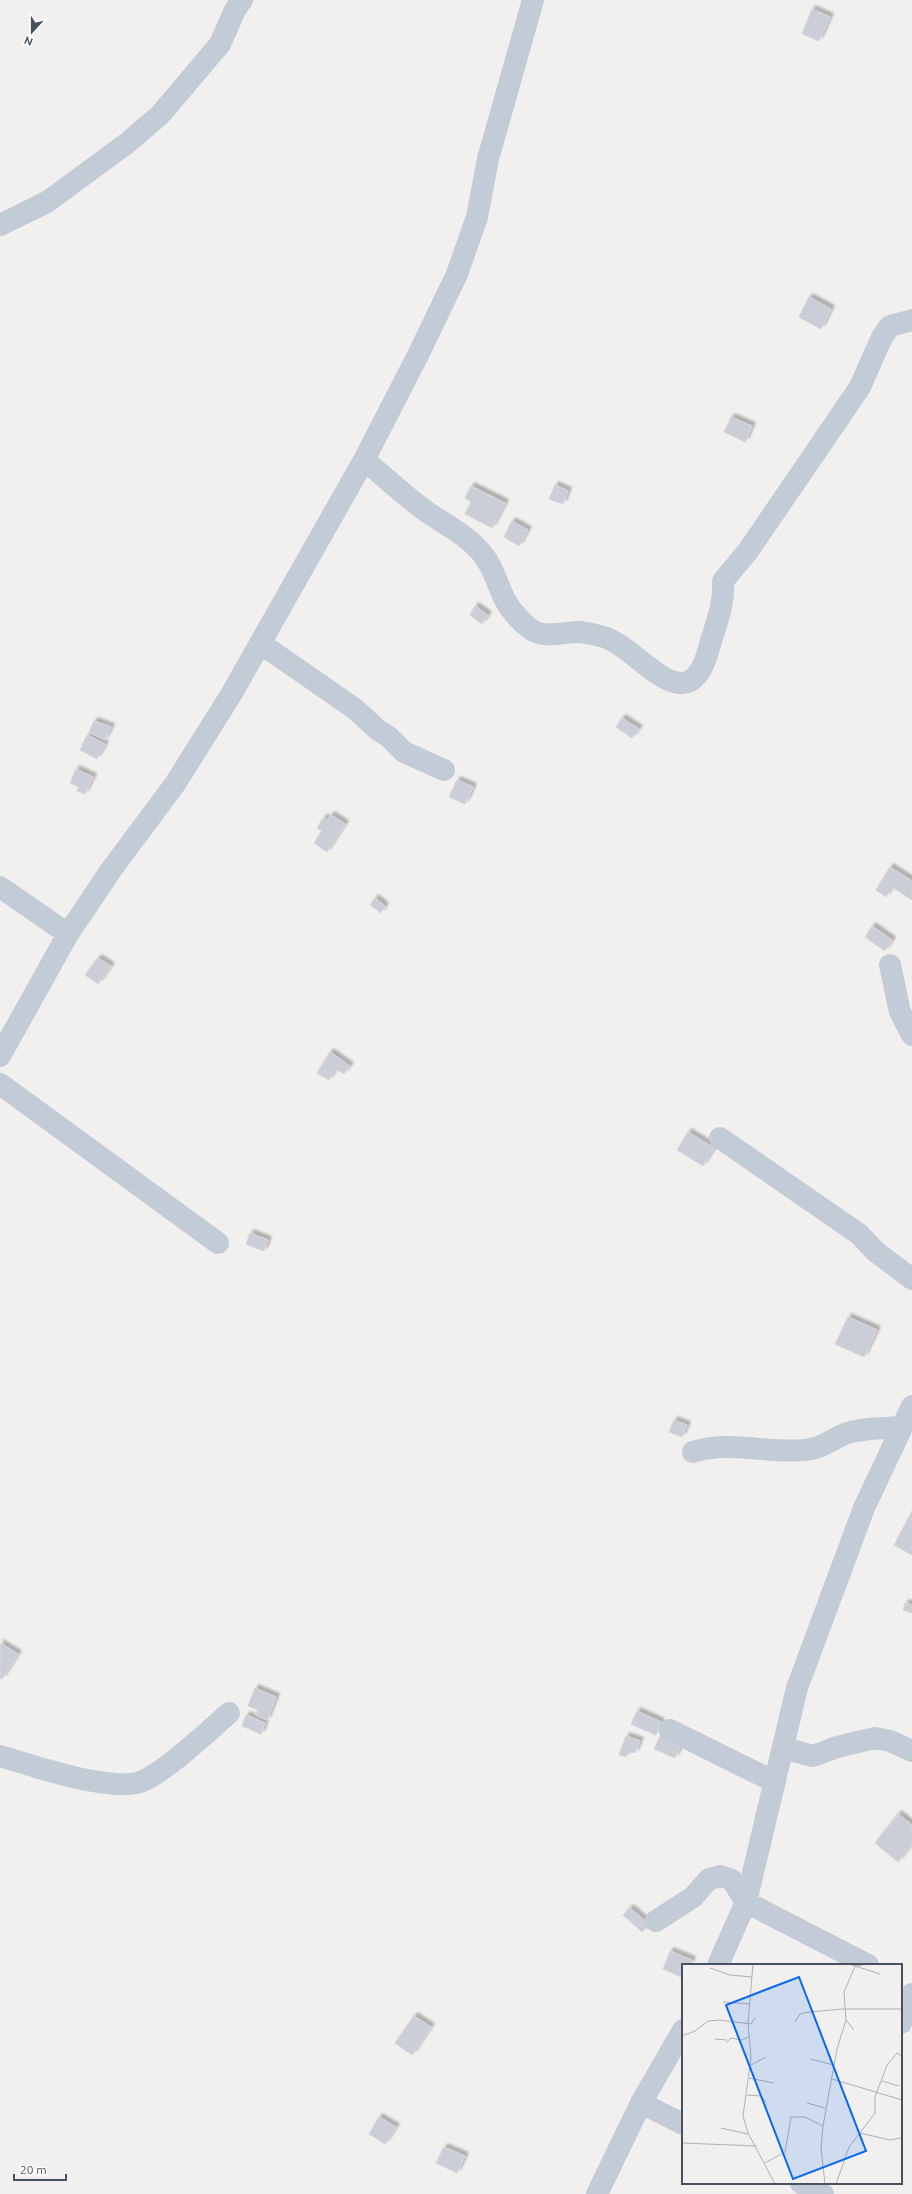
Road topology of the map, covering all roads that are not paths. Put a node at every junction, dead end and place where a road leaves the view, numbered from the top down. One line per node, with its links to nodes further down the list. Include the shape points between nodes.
1 (242, 0): 3 (street, via 220,44 160,116 47,202)
2 (533, 0): 5 (street, via 488,159 477,217 457,274)
3 (0, 224)
4 (912, 320): 5 (street, via 890,326 882,337 860,387 748,551 723,581 724,595 706,659 699,672 689,680 676,684 662,678 612,640 581,632 535,633 528,628 507,604 493,569 471,540 428,512)
5 (364, 460): 6 (street)
6 (260, 643): 7 (street, via 355,709 404,752); 9 (street, via 175,784 111,870)
7 (444, 770)
8 (0, 887): 9 (street)
9 (68, 934): 12 (street)
10 (890, 964): 11 (street, via 900,1012)
11 (912, 1035)
12 (0, 1056)
13 (0, 1084): 15 (street)
14 (720, 1138): 16 (street, via 858,1234 875,1251)
15 (218, 1243)
16 (912, 1279)
17 (912, 1406): 18 (street)
18 (902, 1427): 19 (street, via 845,1434 814,1449 786,1452 717,1447); 22 (street, via 864,1508 811,1650 797,1688)
19 (693, 1452)
20 (229, 1713): 24 (street, via 166,1766 138,1783 116,1785 41,1769)
21 (670, 1730): 25 (street)
22 (783, 1748): 23 (street, via 813,1756 875,1738 890,1741); 25 (street)
23 (912, 1751)
24 (0, 1756)
25 (775, 1782): 26 (street)
26 (746, 1902): 27 (street, via 732,1880 721,1876 709,1879 693,1897); 28 (street); 29 (street)
27 (656, 1921)
28 (718, 1964)
29 (866, 1964)
30 (902, 1983): 31 (street)
31 (912, 1988)
32 (912, 1994): 33 (street)
33 (902, 2020)
34 (682, 2032): 35 (street)
35 (641, 2103): 36 (street); 38 (street)
36 (682, 2124)
37 (803, 2184): 39 (street)
38 (597, 2194)
39 (824, 2194)

